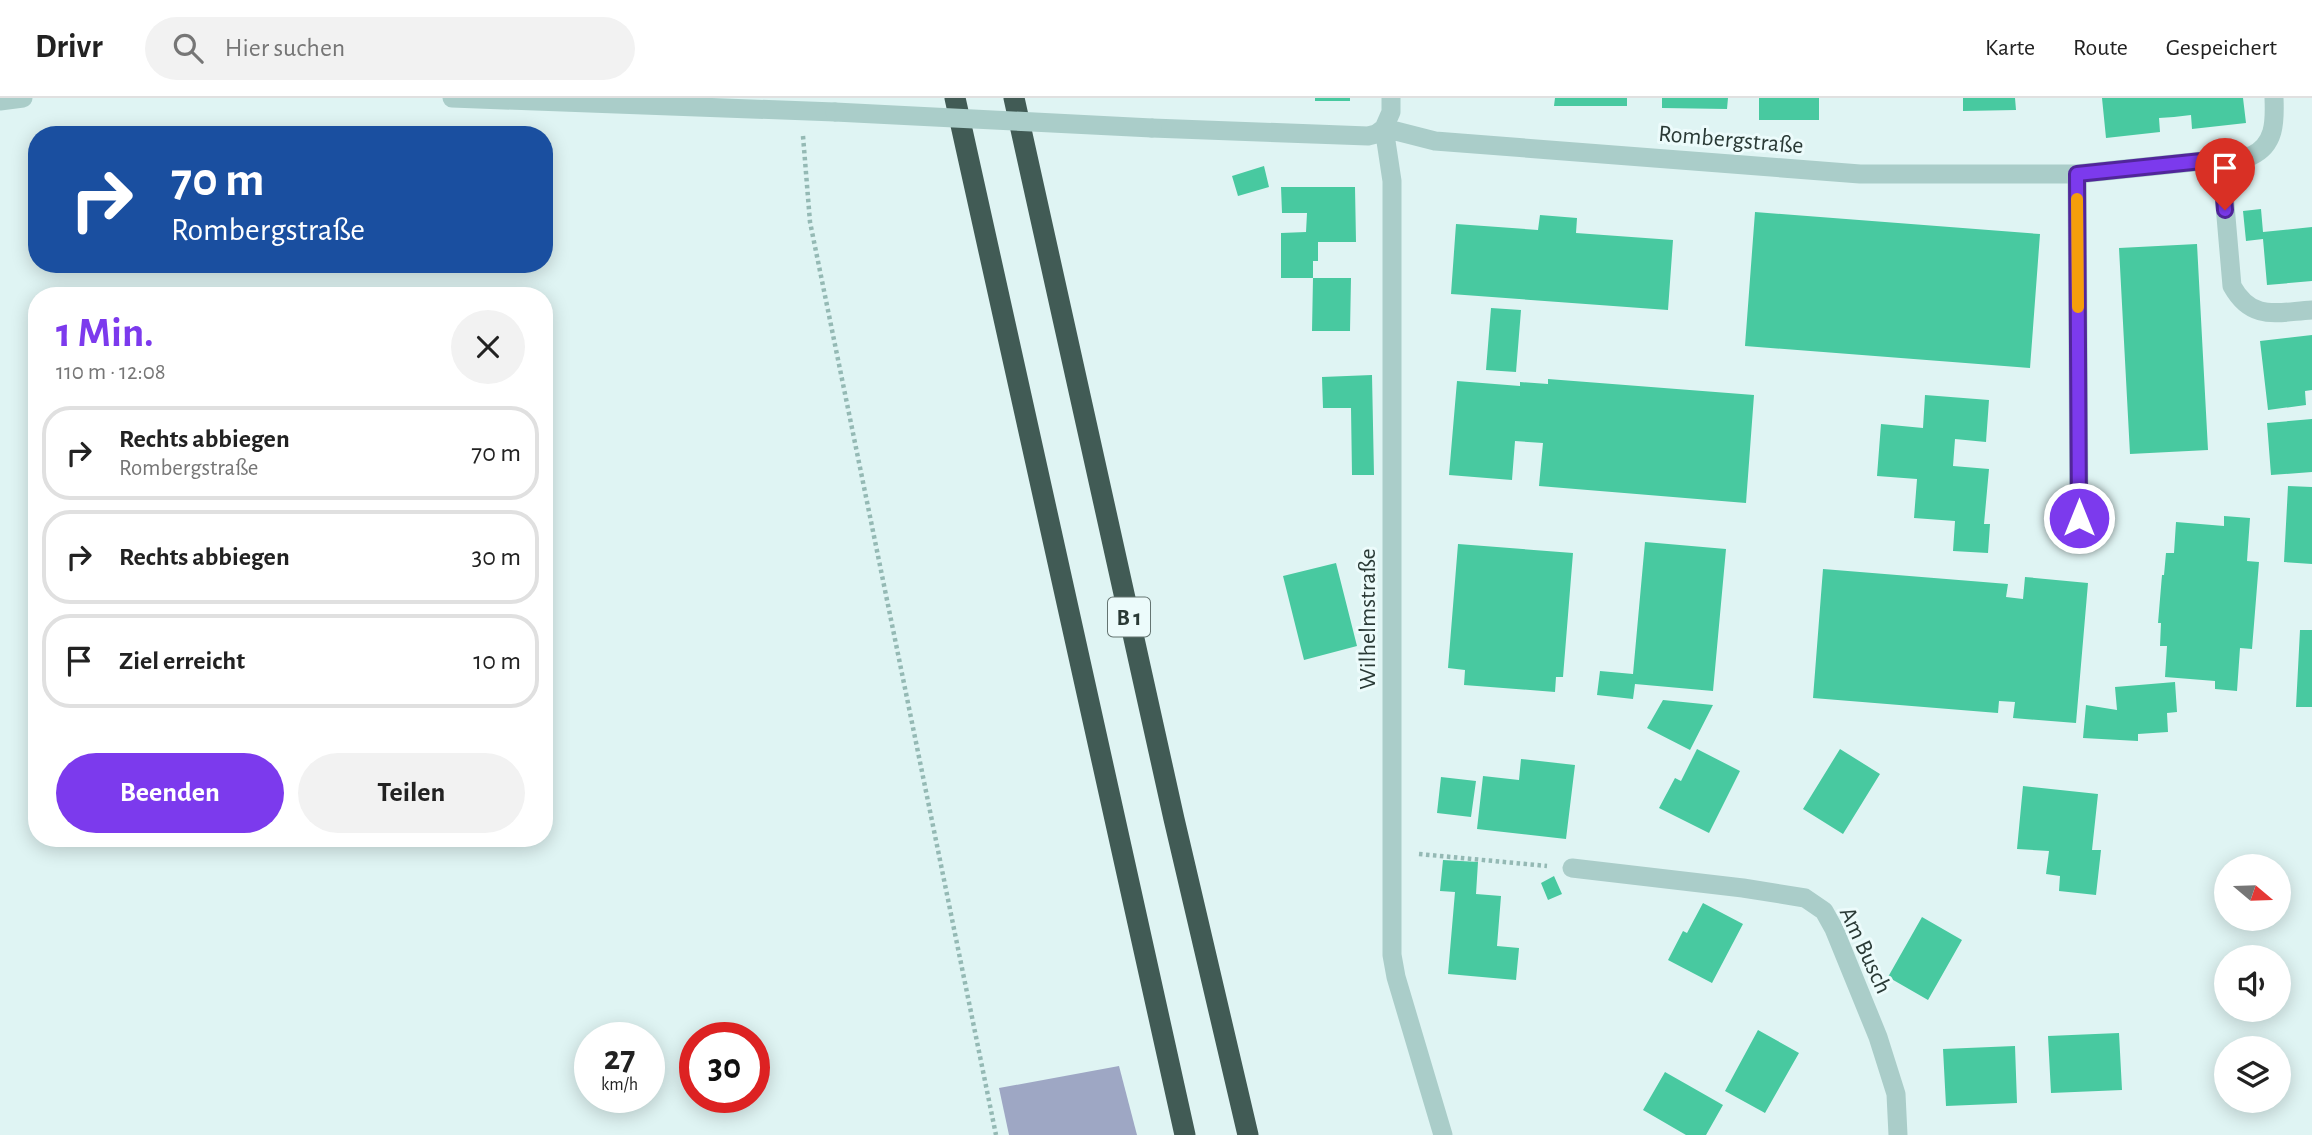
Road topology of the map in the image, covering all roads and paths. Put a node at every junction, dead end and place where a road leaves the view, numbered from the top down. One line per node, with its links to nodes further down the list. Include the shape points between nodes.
1 (23, 98): 7 (street)
2 (452, 98): 8 (street)
3 (955, 98): 17 (highway, B 1)
4 (1014, 98): 18 (highway, B 1)
5 (1391, 98): 9 (street, Wilhelmstraße)
6 (2274, 98): 10 (street, Rombergstraße, via 2267,146 2251,156)
7 (0, 101)
8 (801, 111): 9 (street, bridge, via 1368,136); 16 (path, via 810,222)
9 (1384, 128): 11 (street, Rombergstraße, via 1435,141 1860,174); 14 (street, Wilhelmstraße, via 1392,181)
10 (2221, 159): 11 (street, Rombergstraße); 12 (street, via 2232,286 2243,303 2262,312)
11 (2077, 174): 13 (street)
12 (2312, 310)
13 (2079, 518)
14 (1391, 851): 15 (path); 19 (street, Wilhelmstraße, via 1394,966)
15 (1572, 868): 20 (street, Am Busch, via 1793,895 1824,911 1878,1037 1896,1094)
16 (996, 1135)
17 (1185, 1135)
18 (1248, 1135)
19 (1443, 1135)
20 (1898, 1135)

